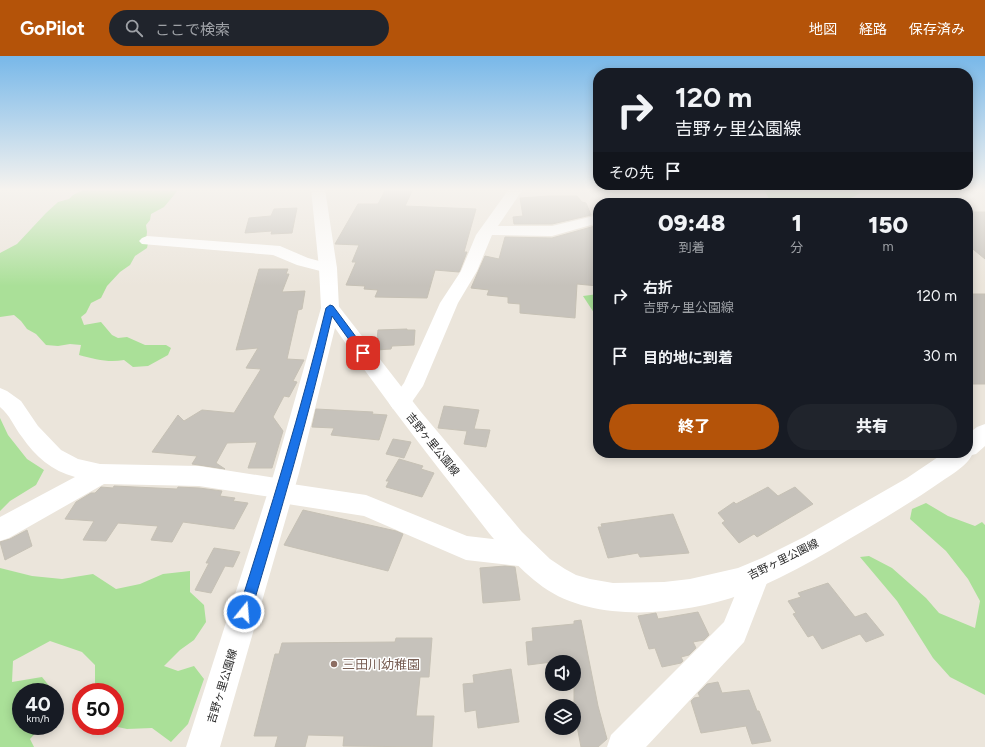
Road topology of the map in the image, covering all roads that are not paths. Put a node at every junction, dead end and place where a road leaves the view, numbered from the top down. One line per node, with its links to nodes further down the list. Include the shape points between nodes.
1 (322, 221): 6 (main road)
2 (494, 221): 4 (street)
3 (589, 221): 4 (street, via 552,231)
4 (488, 230): 9 (street, via 449,304 413,386)
5 (148, 241): 6 (street, via 273,250 303,262)
6 (328, 268): 7 (main road)
7 (330, 308): 9 (main road, 吉野ヶ里公園線); 14 (main road, 吉野ヶ里公園線)
8 (0, 396): 13 (street, via 14,407 30,432 53,457 73,467)
9 (400, 403): 16 (main road, 吉野ヶ里公園線, via 512,541)
10 (985, 433): 11 (main road)
11 (973, 443)
12 (954, 458): 17 (main road, 吉野ヶ里公園線, via 905,491)
13 (100, 474): 14 (street, via 200,476); 15 (street)
14 (282, 491): 16 (street, via 366,506 466,548); 18 (main road, 吉野ヶ里公園線)
15 (0, 530)
16 (528, 555): 17 (main road, 吉野ヶ里公園線, via 546,572 569,587 604,596 648,598 701,592)
17 (757, 575): 19 (street, via 734,632)
18 (203, 747)
19 (622, 747)

